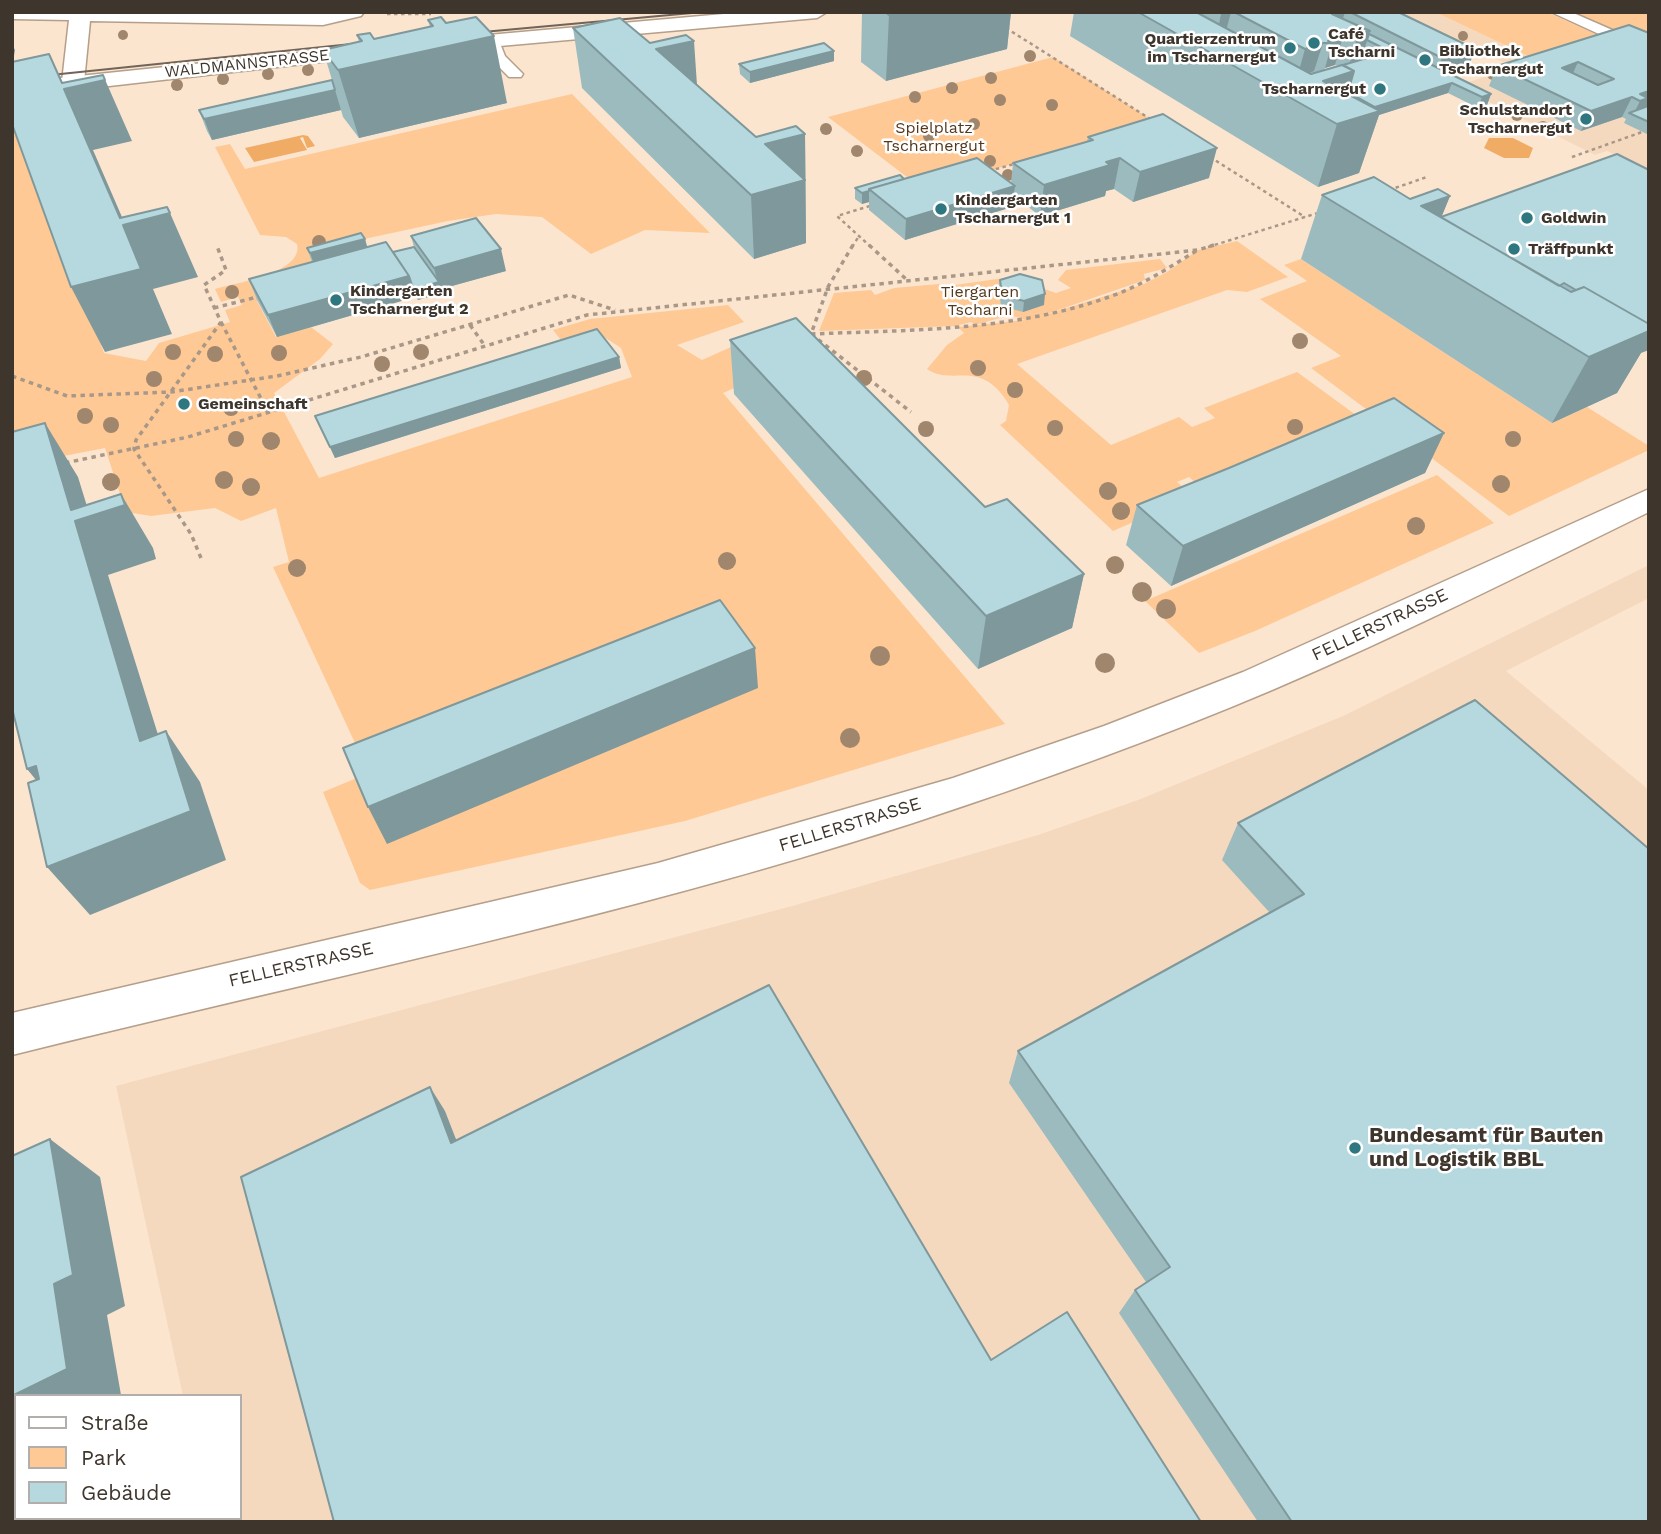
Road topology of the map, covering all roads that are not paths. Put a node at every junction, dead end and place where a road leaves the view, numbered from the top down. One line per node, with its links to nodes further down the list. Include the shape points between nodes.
1 (817, 12): 7 (street)
2 (1558, 12): 10 (lane)
3 (12, 13): 6 (street)
4 (352, 13): 5 (street, via 323,19)
5 (106, 14): 6 (street)
6 (80, 15): 12 (street)
7 (493, 41): 8 (street); 11 (lane, via 498,58)
8 (425, 47)
9 (398, 49): 12 (street, WALDMANNSTRASSE)
10 (1649, 52)
11 (515, 74)
12 (73, 82): 13 (street, WALDMANNSTRASSE)
13 (12, 90)
14 (1649, 499): 15 (street, FELLERSTRASSE, via 1392,621 1211,700 875,819 590,896)
15 (12, 1034)

